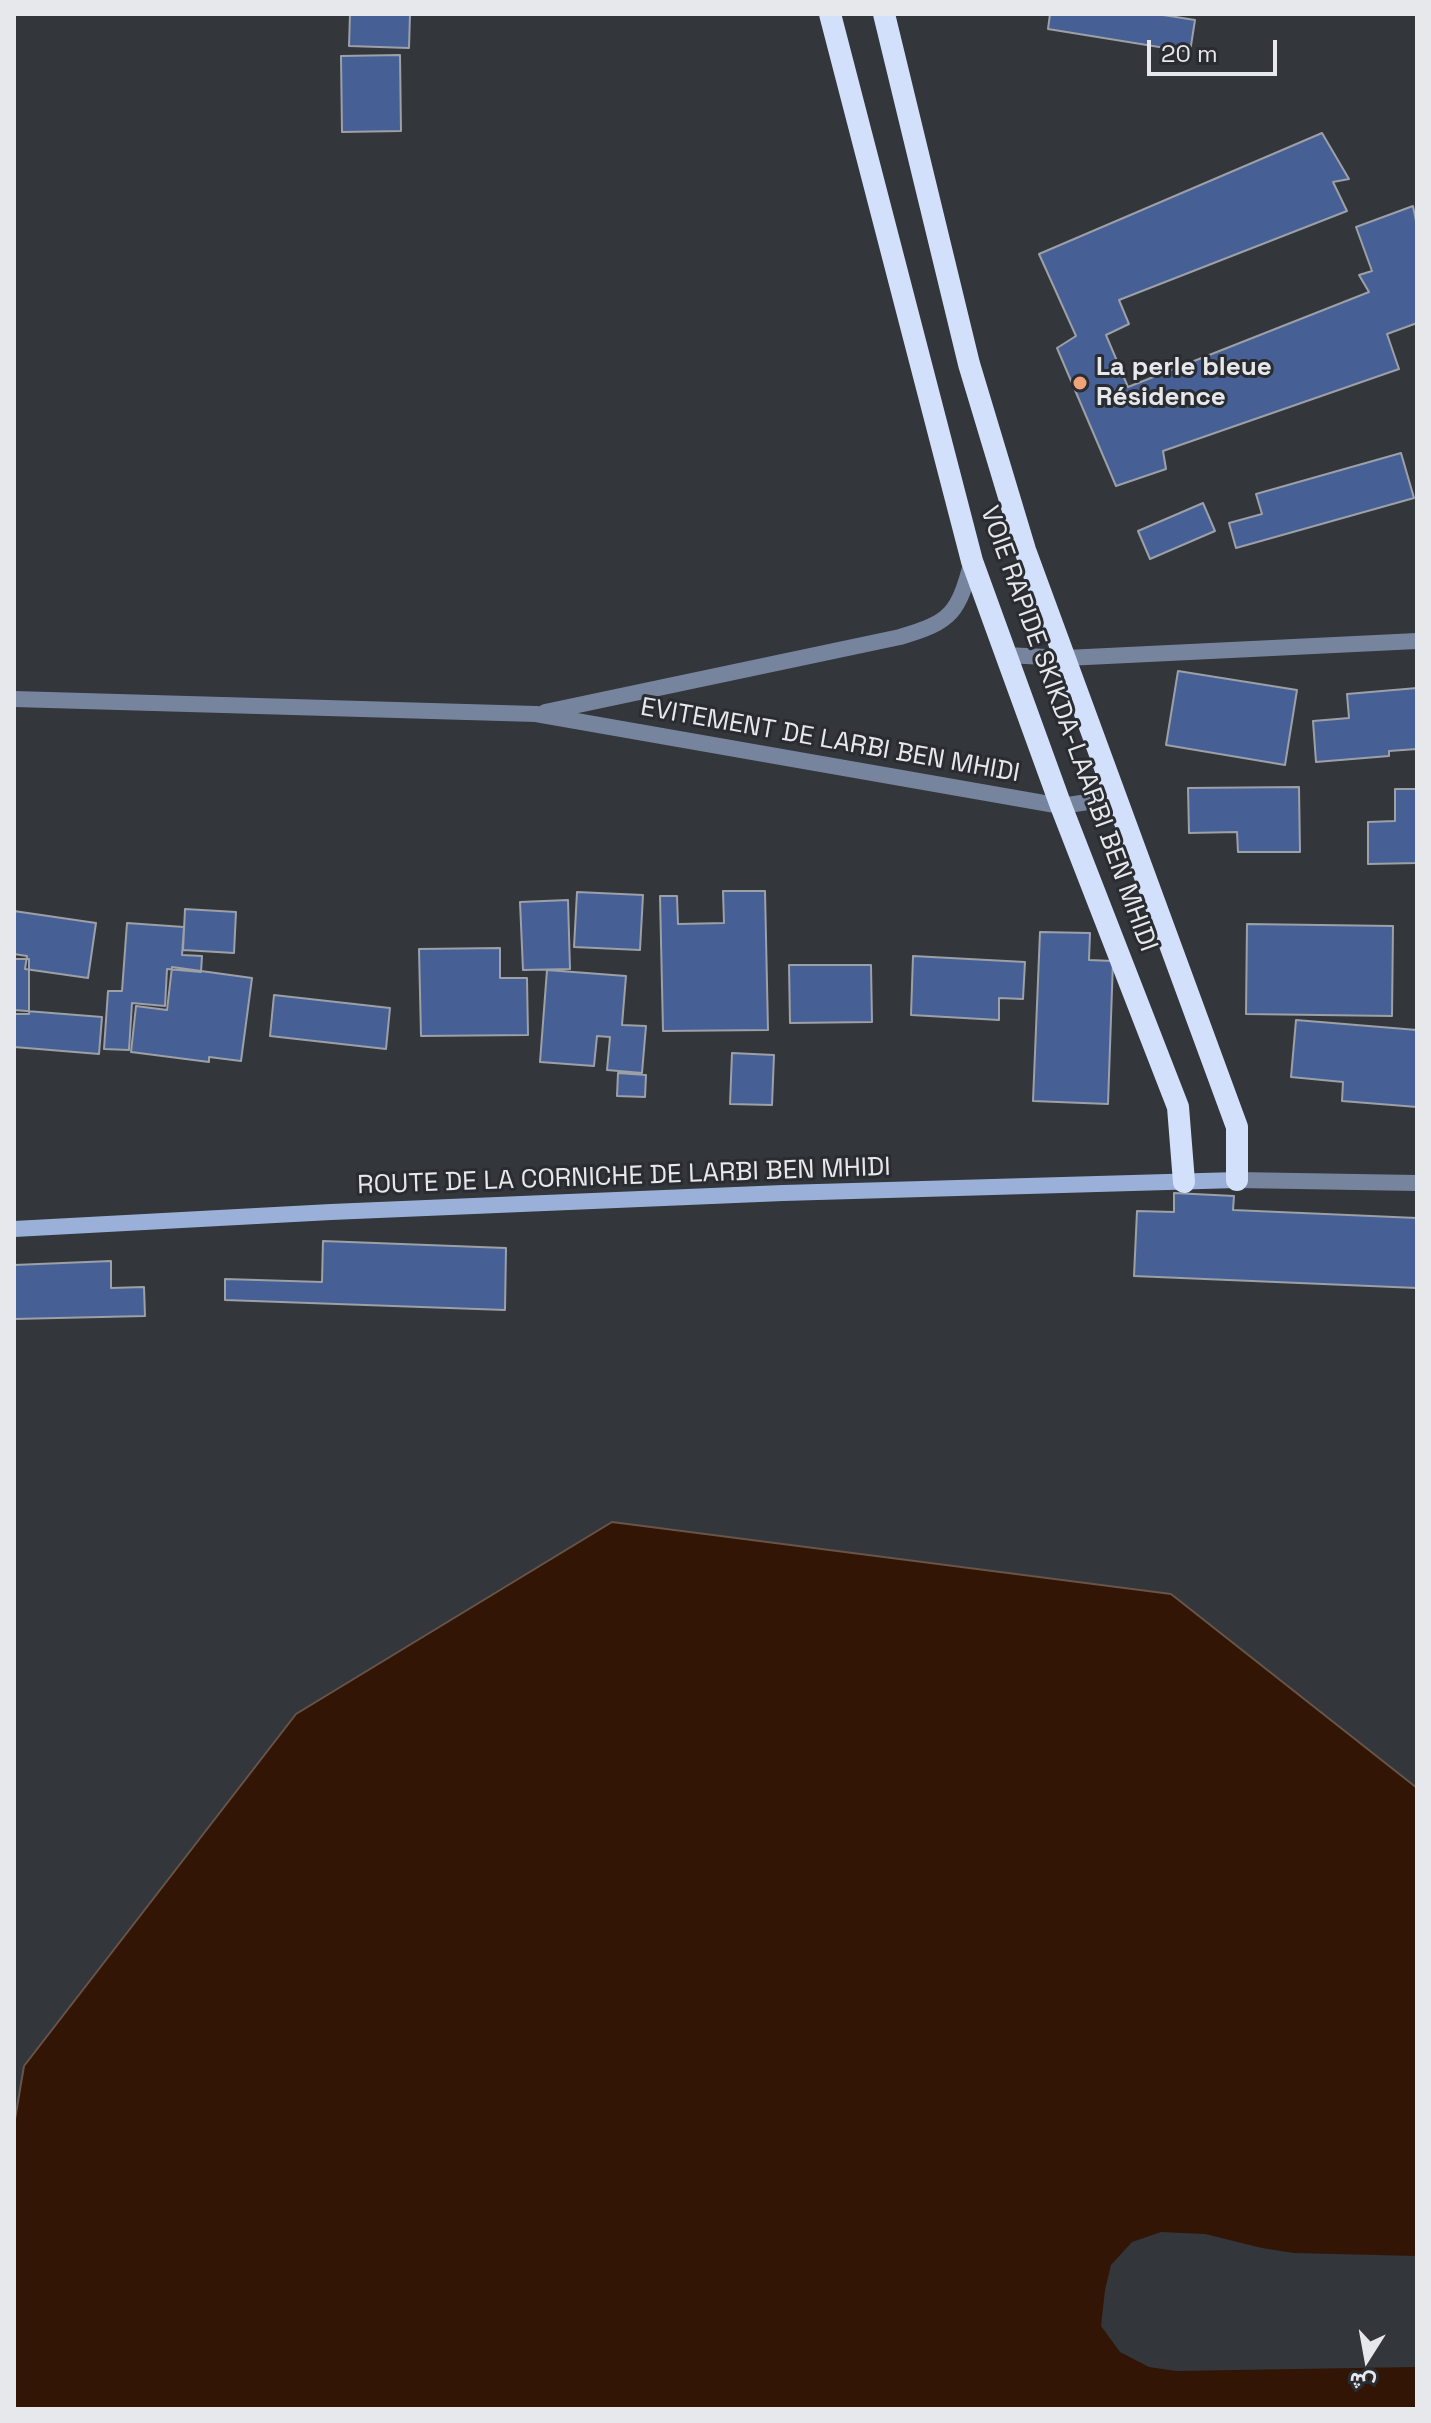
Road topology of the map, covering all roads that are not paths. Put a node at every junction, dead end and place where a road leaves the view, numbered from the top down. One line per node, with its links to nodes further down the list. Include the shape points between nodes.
1 (830, 14): 3 (highway, VOIE RAPIDE SKIKDA-LAARBI BEN MHIDI)
2 (884, 14): 6 (highway, VOIE RAPIDE SKIKDA-LAARBI BEN MHIDI, via 969,364 1025,550)
3 (972, 561): 5 (highway, VOIE RAPIDE SKIKDA-LAARBI BEN MHIDI); 8 (street, EVITEMENT DE LARBI BEN MHIDI, via 963,594 949,616 932,628)
4 (1417, 641): 6 (street)
5 (1006, 655): 6 (street); 10 (highway, VOIE RAPIDE SKIKDA-LAARBI BEN MHIDI)
6 (1066, 658): 9 (highway, VOIE RAPIDE SKIKDA-LAARBI BEN MHIDI)
7 (14, 699): 8 (street, EVITEMENT DE LARBI BEN MHIDI)
8 (536, 714): 10 (street, EVITEMENT DE LARBI BEN MHIDI)
9 (1115, 798): 10 (street, EVITEMENT DE LARBI BEN MHIDI); 11 (highway, VOIE RAPIDE SKIKDA-LAARBI BEN MHIDI, via 1237,1127)
10 (1061, 806): 12 (highway, VOIE RAPIDE SKIKDA-LAARBI BEN MHIDI, via 1178,1107)
11 (1237, 1180): 12 (main road, ROUTE DE LA CORNICHE DE LARBI BEN MHIDI); 13 (street)
12 (1184, 1182): 14 (main road, ROUTE DE LA CORNICHE DE LARBI BEN MHIDI, via 767,1194)
13 (1417, 1183)
14 (14, 1229)

